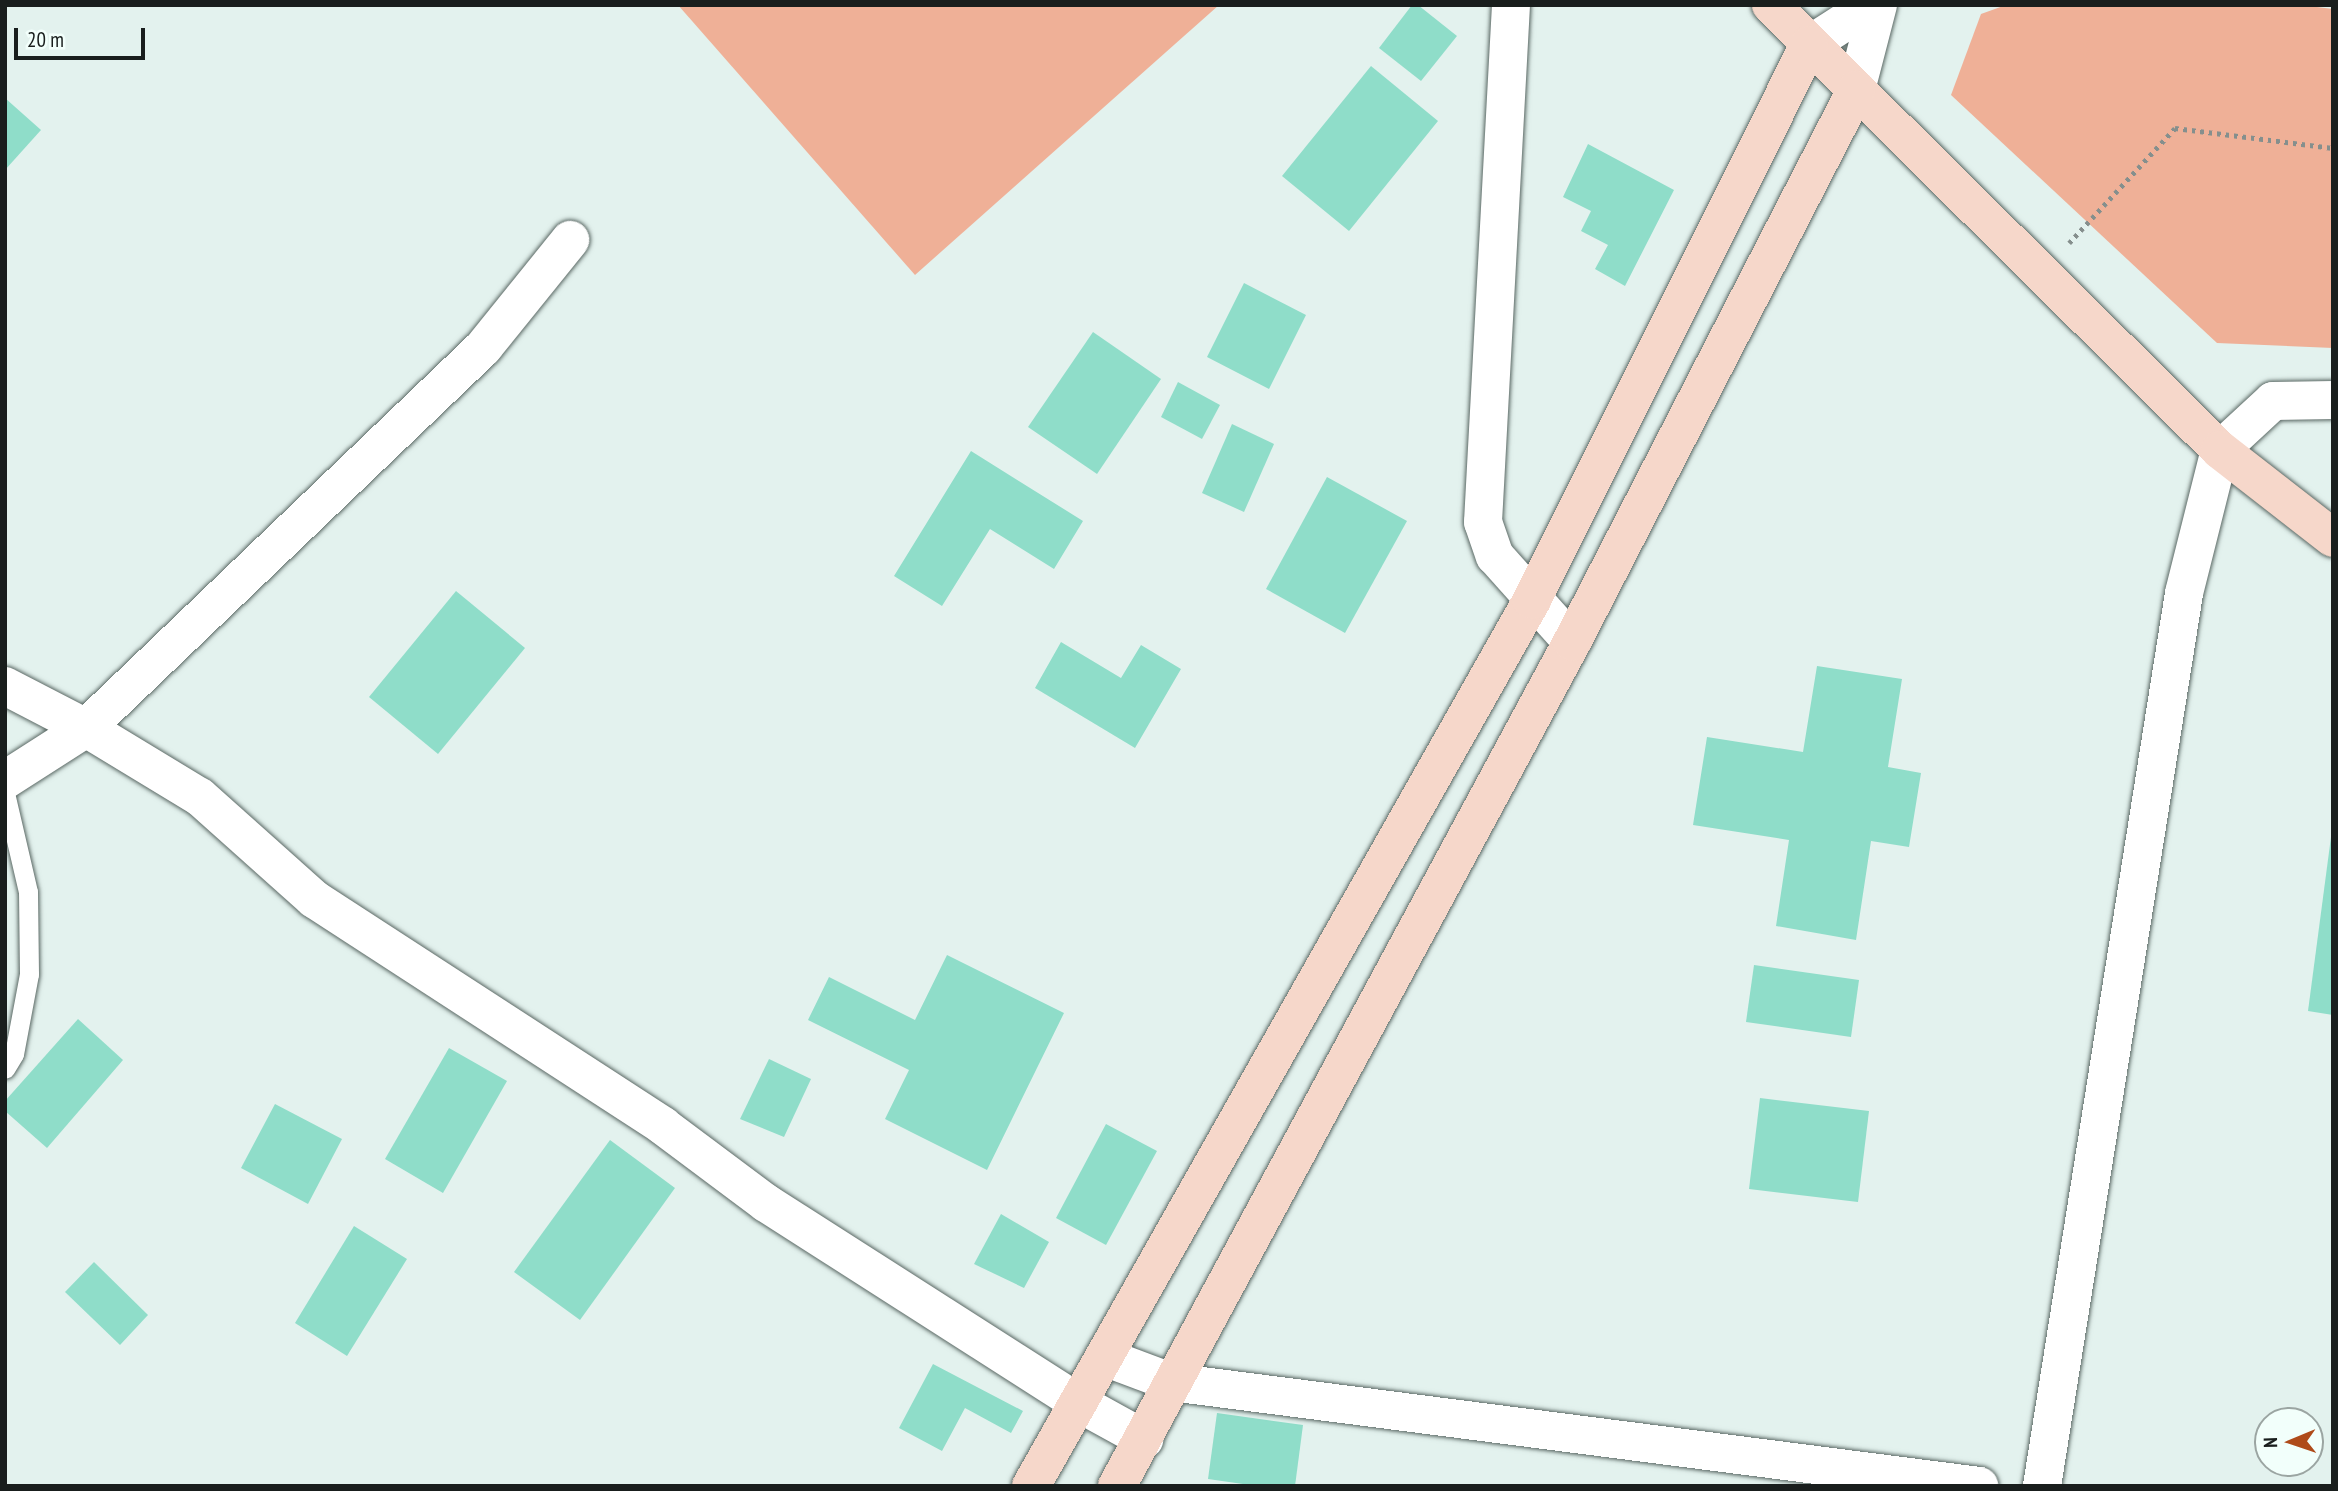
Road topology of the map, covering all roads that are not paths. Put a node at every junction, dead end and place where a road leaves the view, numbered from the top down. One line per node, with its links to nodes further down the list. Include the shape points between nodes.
1 (1511, 5): 11 (street, via 1483,522 1495,556)
2 (1771, 5): 5 (main road)
3 (1871, 5): 5 (street)
4 (1878, 5): 6 (street)
5 (1809, 45): 6 (main road); 11 (main road)
6 (1856, 90): 9 (main road); 12 (main road)
7 (570, 240): 14 (street, via 483,348)
8 (2333, 400): 9 (street, via 2273,401)
9 (2220, 450): 10 (main road); 25 (street, via 2184,593)
10 (2333, 538)
11 (1532, 600): 12 (street); 18 (main road)
12 (1572, 642): 19 (main road)
13 (5, 686): 14 (street)
14 (86, 728): 15 (street); 20 (street, via 200,797 314,899 663,1126 766,1203)
15 (5, 780)
16 (5, 793): 17 (lane, via 28,892 29,974 14,1054)
17 (5, 1069)
18 (1104, 1357): 19 (street); 20 (main road)
19 (1171, 1382): 21 (main road); 24 (street)
20 (1077, 1402): 21 (street); 22 (main road)
21 (1144, 1439): 23 (main road)
22 (1031, 1486)
23 (1117, 1486)
24 (1979, 1486)
25 (2042, 1486)

